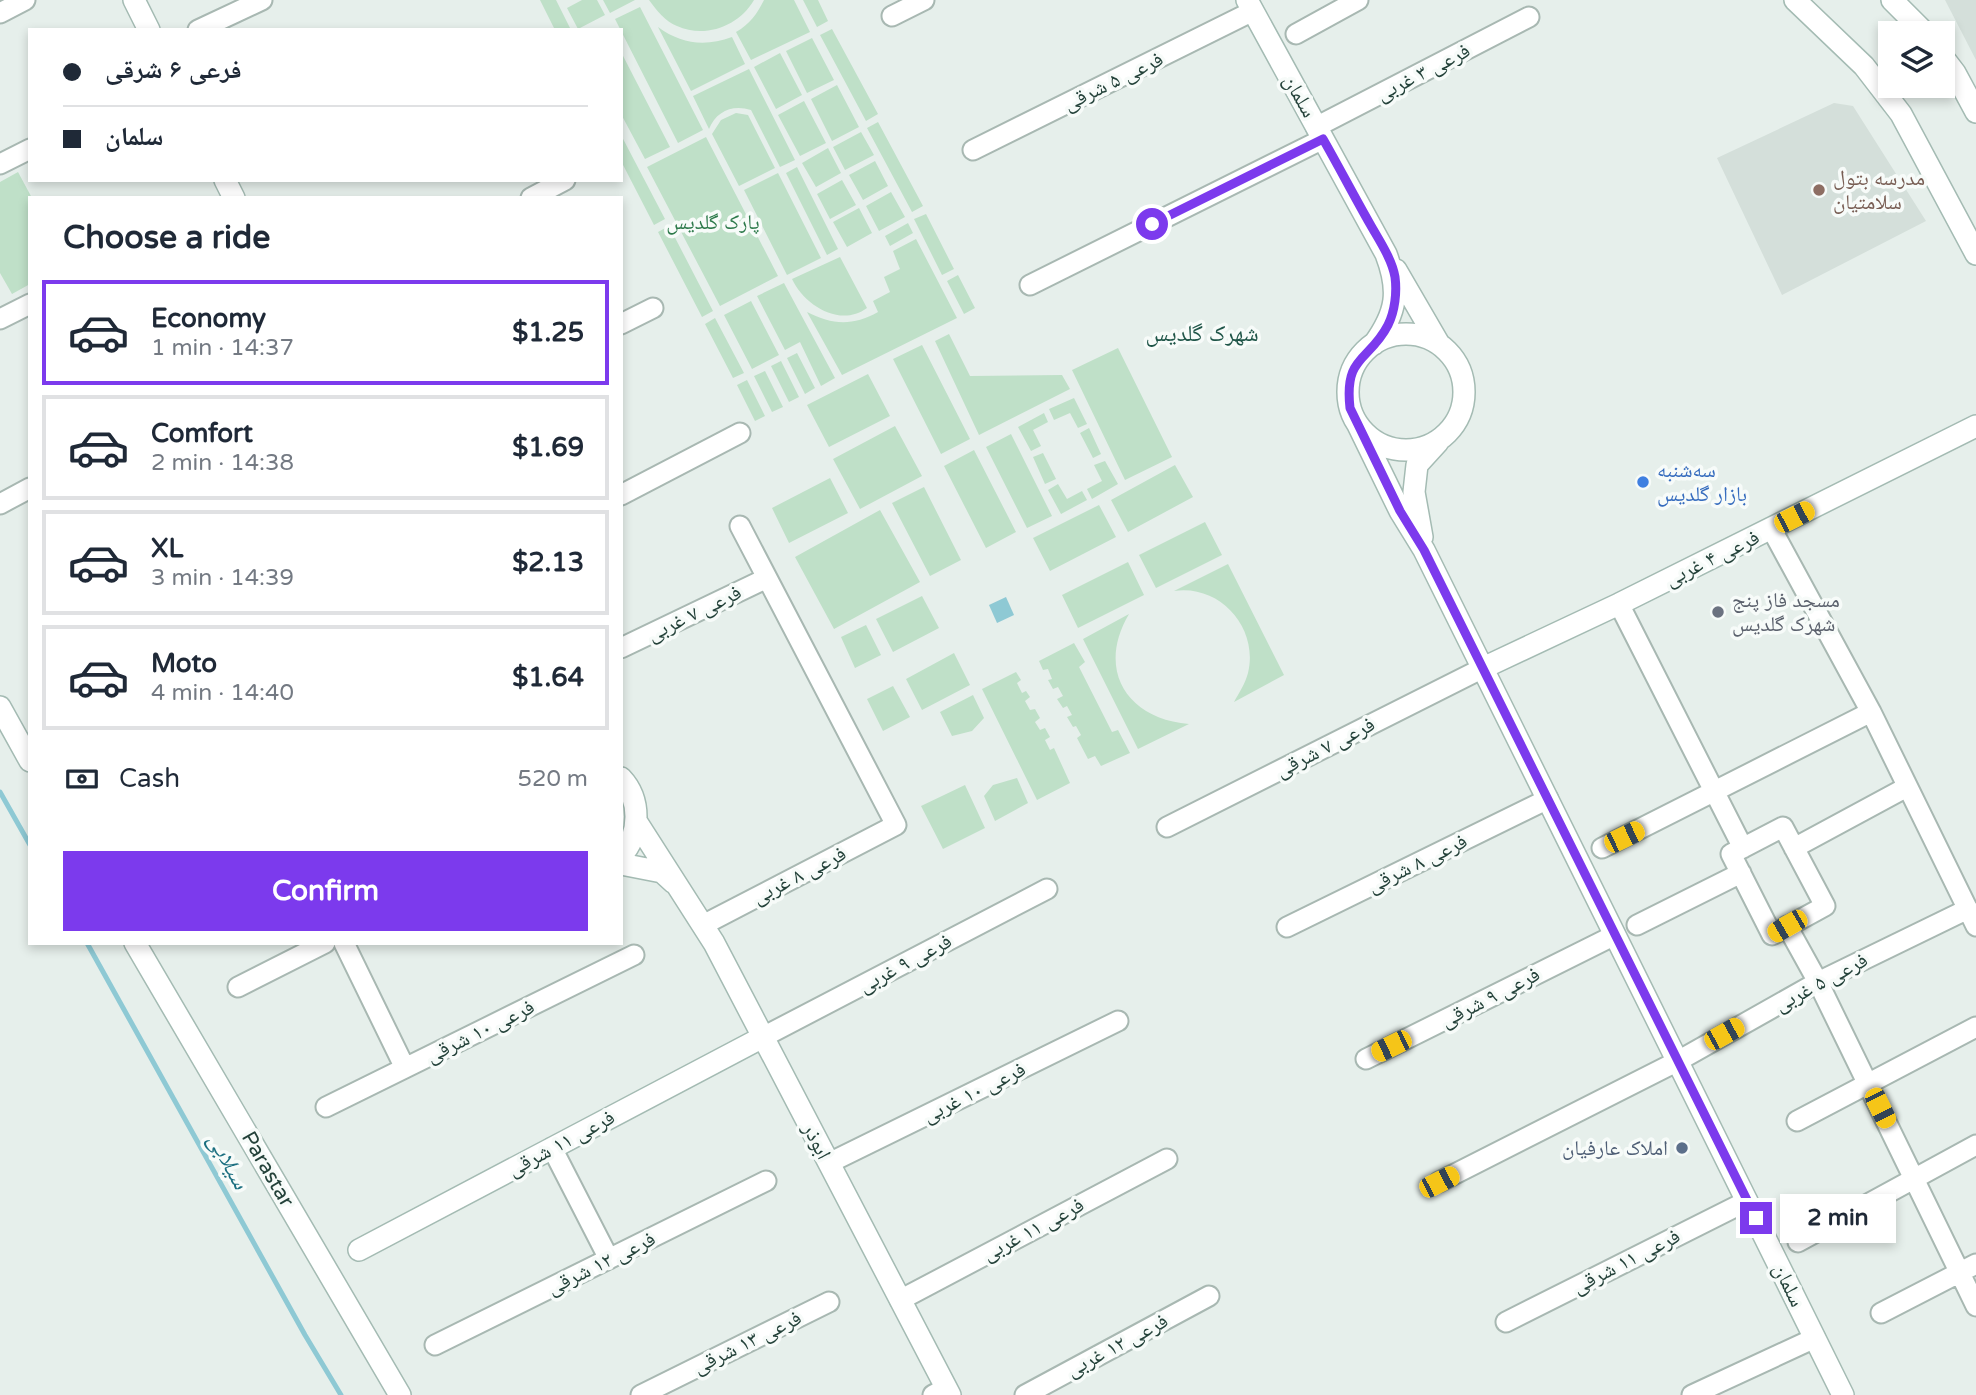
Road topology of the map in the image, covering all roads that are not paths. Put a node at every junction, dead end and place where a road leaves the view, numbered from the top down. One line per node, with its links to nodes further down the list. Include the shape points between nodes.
1 (25, 0): 9 (street)
2 (134, 0): 13 (street)
3 (262, 0): 14 (street)
4 (924, 0): 10 (street)
5 (1359, 0): 15 (street)
6 (1795, 0): 24 (street, via 1872,75 1901,114)
7 (1892, 0): 12 (street)
8 (1250, 6): 18 (street, سلمان); 20 (street, فرعی ۵ شرقی)
9 (0, 13)
10 (892, 16)
11 (1529, 17): 18 (street, فرعی ۳ غربی)
12 (1914, 21)
13 (148, 28)
14 (202, 28)
15 (1296, 34)
16 (1955, 73): 17 (street)
17 (1976, 112)
18 (1320, 133): 26 (street, سلمان); 28 (street, فرعی ۳ غربی)
19 (28, 150): 21 (street)
20 (973, 150)
21 (0, 164)
22 (561, 182): 23 (street)
23 (535, 196)
24 (1954, 210): 25 (street); 27 (street)
25 (1976, 220)
26 (1386, 254): 33 (street, سلمان, via 1395,277 1395,301 1388,324); 34 (street)
27 (1976, 254)
28 (1030, 285)
29 (28, 305): 31 (street)
30 (653, 307): 32 (street)
31 (2, 314)
32 (623, 323)
33 (1374, 344): 34 (street, via 1406,334); 35 (street, via 1360,357 1348,391)
34 (1438, 344): 38 (street, via 1452,356 1465,392 1453,427)
35 (1358, 425): 38 (street, via 1387,447 1423,448); 44 (street, سلمان)
36 (1976, 426): 43 (street, فرعی ۴ غربی)
37 (740, 433): 40 (street)
38 (1439, 440): 44 (street, via 1417,465 1414,492)
39 (28, 489): 41 (street)
40 (623, 494)
41 (0, 504)
42 (740, 526): 45 (street)
43 (1771, 528): 46 (street, فرعی ۴ غربی); 50 (street)
44 (1424, 550): 48 (street, سلمان)
45 (768, 578): 47 (street, فرعی ۷ غربی); 67 (street, فرعی ۸ غربی, via 896,825)
46 (1619, 604): 48 (street, فرعی ۴ غربی); 54 (street)
47 (623, 647)
48 (1483, 668): 55 (street, سلمان); 57 (street, فرعی ۷ شرقی)
49 (0, 707): 51 (street)
50 (1871, 712): 53 (street); 54 (street)
51 (28, 757)
52 (623, 780): 56 (street, via 635,802)
53 (1908, 787): 60 (street); 66 (street)
54 (1714, 793): 58 (street); 59 (street)
55 (1548, 799): 70 (street, فرعی ۸ شرقی); 71 (street, سلمان)
56 (636, 821): 61 (street); 64 (street, ابوذر)
57 (1167, 827)
58 (1602, 848)
59 (1743, 848): 60 (street, via 1783,827); 63 (street, via 1731,854)
60 (1794, 848): 69 (street, via 1825,906)
61 (623, 853)
62 (623, 863): 64 (street, via 662,872)
63 (1741, 873): 68 (street); 69 (street, via 1772,935)
64 (681, 889): 67 (street, ابوذر)
65 (1047, 889): 80 (street, فرعی ۹ غربی)
66 (1972, 917): 76 (street, فرعی ۵ غربی)
67 (703, 925): 80 (street, ابوذر)
68 (1637, 925)
69 (1787, 926): 76 (street)
70 (1287, 927)
71 (1615, 935): 81 (street, فرعی ۹ شرقی); 82 (street, سلمان)
72 (136, 945): 109 (street, Parastar)
73 (321, 945): 77 (street)
74 (345, 945): 83 (street)
75 (634, 955): 83 (street, فرعی ۱۰ شرقی)
76 (1818, 982): 82 (street, فرعی ۵ غربی); 84 (street)
77 (238, 987)
78 (1118, 1021): 90 (street, فرعی ۱۰ غربی)
79 (1976, 1027): 84 (street)
80 (763, 1037): 88 (street, فرعی ۱۱ شرقی); 90 (street, ابوذر)
81 (1366, 1059)
82 (1678, 1061): 93 (street); 94 (street, سلمان)
83 (405, 1068): 85 (street, فرعی ۱۰ شرقی)
84 (1868, 1084): 86 (street); 91 (street)
85 (326, 1107)
86 (1797, 1121)
87 (1976, 1145): 91 (street)
88 (552, 1148): 96 (street, فرعی ۱۱ شرقی); 97 (street)
89 (1167, 1159): 100 (street, فرعی ۱۱ غربی)
90 (829, 1163): 100 (street, ابوذر)
91 (1914, 1179): 95 (street); 98 (street)
92 (766, 1181): 97 (street, فرعی ۱۲ شرقی)
93 (1439, 1182)
94 (1747, 1201): 104 (street, فرعی ۱۱ شرقی); 105 (street, سلمان)
95 (1798, 1242)
96 (359, 1250)
97 (609, 1259): 106 (street, فرعی ۱۲ شرقی)
98 (1968, 1268): 102 (street); 103 (street)
99 (1209, 1296): 111 (street, فرعی ۱۲ غربی)
100 (900, 1300): 108 (street, ابوذر)
101 (829, 1301): 107 (street, فرعی ۱۳ شرقی)
102 (1976, 1306)
103 (1881, 1312)
104 (1506, 1322)
105 (1815, 1338): 112 (street); 113 (street, سلمان)
106 (435, 1345)
107 (668, 1389): 110 (street, فرعی ۱۳ شرقی)
108 (943, 1393)
109 (400, 1395)
110 (642, 1395)
111 (1025, 1395)
112 (1692, 1395)
113 (1843, 1395)

